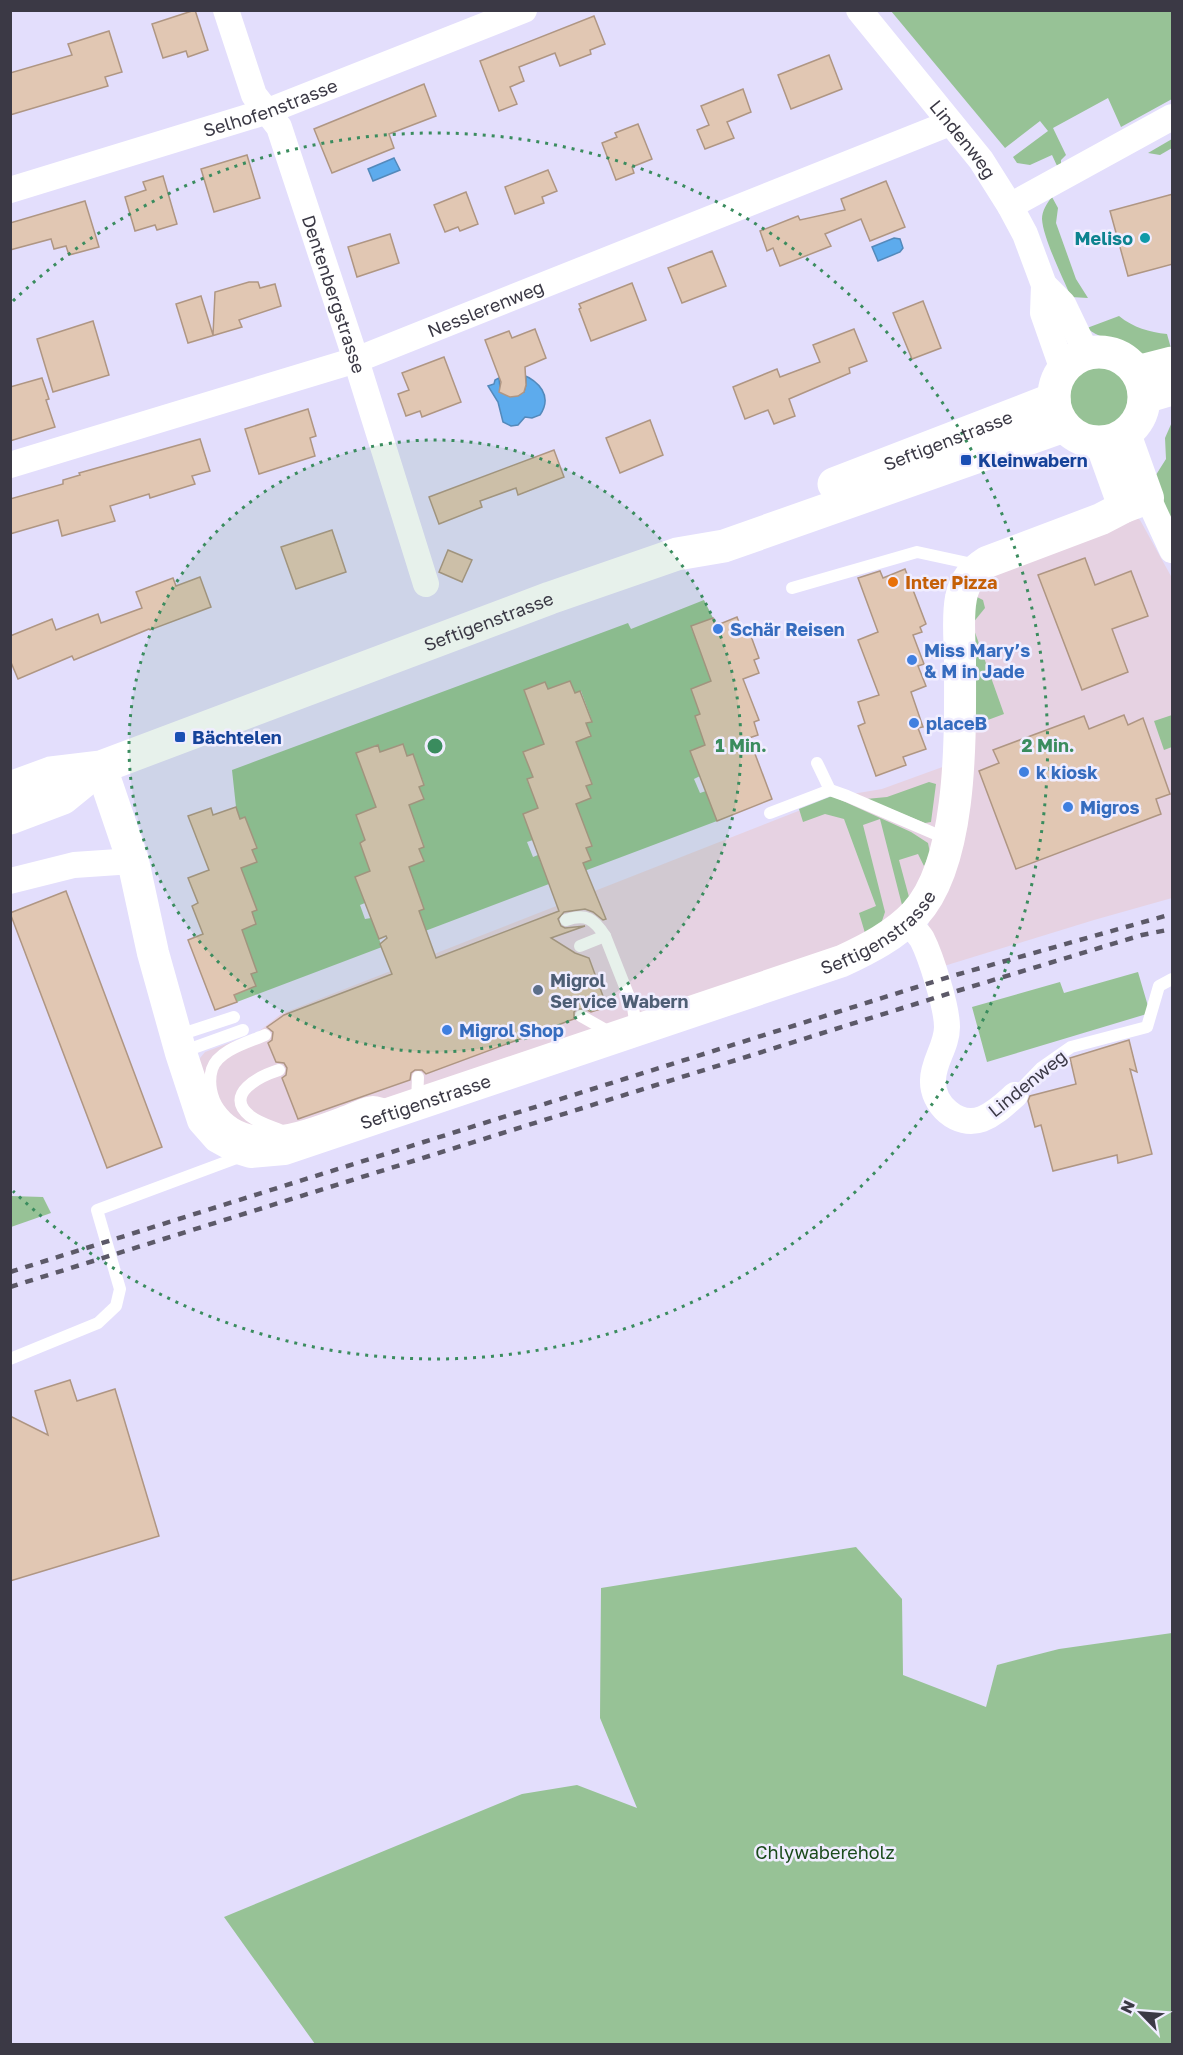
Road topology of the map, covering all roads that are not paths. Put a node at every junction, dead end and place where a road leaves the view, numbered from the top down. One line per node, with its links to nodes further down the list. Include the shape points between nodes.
1 (226, 10): 4 (street, Dentenbergstrasse, via 255,95)
2 (524, 10): 4 (street, Selhofenstrasse)
3 (859, 10): 6 (street, Lindenweg)
4 (268, 111): 7 (street, Selhofenstrasse); 9 (street, Dentenbergstrasse, via 279,127)
5 (1173, 117): 8 (street)
6 (950, 123): 8 (street, Lindenweg, via 981,160); 9 (street, Nesslerenweg)
7 (10, 190)
8 (1010, 206): 12 (street, Lindenweg, via 1044,285 1063,304)
9 (356, 360): 14 (street, Nesslerenweg); 18 (street, Dentenbergstrasse)
10 (1173, 363): 11 (main road)
11 (1151, 386): 12 (main road, via 1127,362 1101,352); 13 (main road, via 1135,424)
12 (1067, 387): 13 (main road, via 1074,435 1087,441); 21 (main road, Seftigenstrasse, via 724,546 677,554 544,600)
13 (1113, 438): 15 (street)
14 (10, 465)
15 (1136, 502): 16 (street); 17 (street)
16 (1173, 550)
17 (981, 566): 19 (lane, via 917,552); 26 (street, Seftigenstrasse, via 969,576 961,598 960,756)
18 (426, 584)
19 (792, 588)
20 (817, 763): 23 (lane)
21 (101, 767): 22 (main road, Seftigenstrasse, via 51,773); 25 (main road, Seftigenstrasse, via 63,798); 27 (street, Seftigenstrasse)
22 (10, 788)
23 (830, 790): 24 (lane); 26 (lane)
24 (770, 813)
25 (10, 819)
26 (948, 840): 30 (street, Seftigenstrasse, via 927,899)
27 (133, 861): 28 (street, via 74,865); 39 (street, Seftigenstrasse)
28 (10, 881)
29 (566, 920): 31 (lane, via 589,919)
30 (907, 921): 37 (street, Seftigenstrasse, via 881,941 842,961); 41 (street, Lindenweg, via 921,938 945,1008 945,1042 932,1081 935,1097 950,1114 980,1120)
31 (605, 936): 32 (lane); 37 (lane, via 633,1007)
32 (580, 946)
33 (1173, 979): 41 (lane, Lindenweg, via 1159,986 1147,1027 1071,1047 1041,1068)
34 (581, 1016): 37 (lane)
35 (234, 1017): 39 (lane)
36 (243, 1030): 39 (lane)
37 (627, 1034): 42 (street, Seftigenstrasse)
38 (265, 1035): 43 (lane, via 220,1057 213,1067 211,1085 217,1107 237,1126 256,1132)
39 (178, 1044): 44 (street, Seftigenstrasse, via 197,1106 210,1130 227,1144)
40 (279, 1070): 43 (lane, via 249,1084 242,1104 254,1119)
41 (1015, 1095)
42 (414, 1096): 43 (lane, via 371,1102); 44 (street, Seftigenstrasse, via 284,1149)
43 (281, 1131)
44 (251, 1152): 45 (lane, via 97,1210 120,1289 116,1306 98,1323)
45 (10, 1359)

